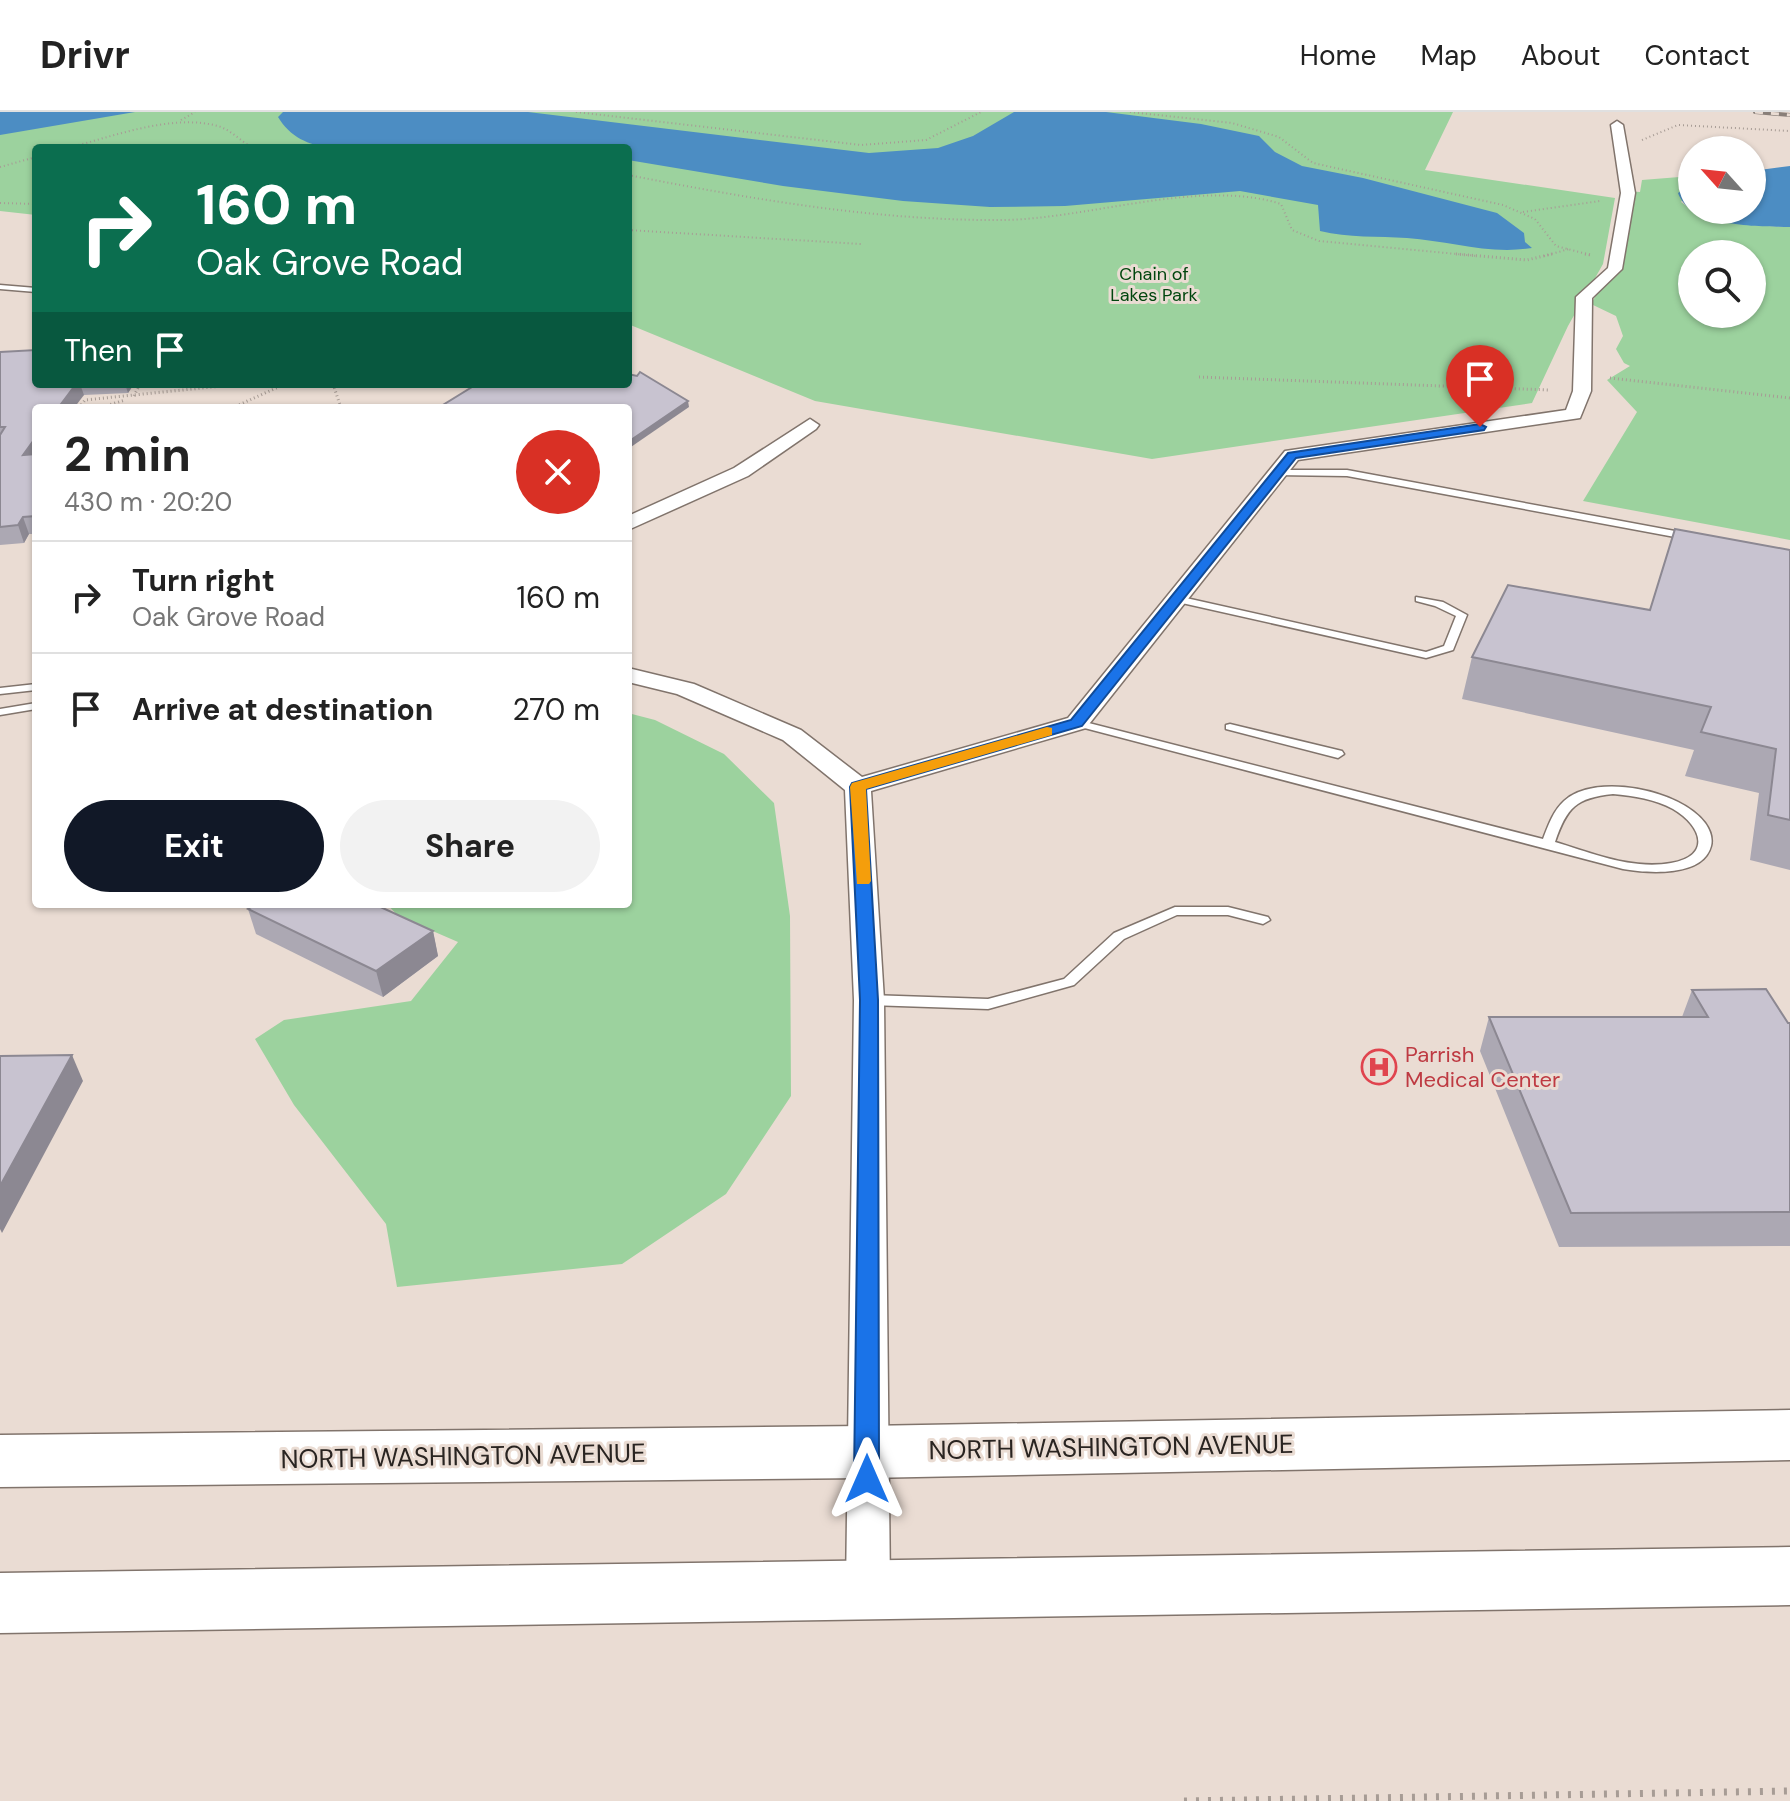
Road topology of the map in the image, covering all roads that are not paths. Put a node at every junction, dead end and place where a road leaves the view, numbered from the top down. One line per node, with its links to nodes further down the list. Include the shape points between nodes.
1 (1617, 125): 5 (street, via 1628,193 1615,269 1584,297 1582,391 1574,414 1292,455)
2 (0, 287): 3 (lane)
3 (32, 290)
4 (810, 425): 6 (street, via 741,472)
5 (1278, 473): 7 (lane, via 1347,473); 8 (street)
6 (632, 522)
7 (1703, 539)
8 (1177, 599): 9 (lane, via 1426,655 1449,648 1462,615); 15 (street)
9 (1420, 599)
10 (632, 676): 18 (street, via 685,689 792,735)
11 (32, 687): 12 (lane)
12 (0, 691)
13 (32, 707): 14 (lane)
14 (0, 712)
15 (1077, 723): 18 (street); 19 (lane)
16 (1230, 727): 17 (lane)
17 (1338, 754)
18 (858, 787): 21 (street)
19 (1548, 844): 19 (lane, via 1615,863 1665,869 1700,857 1707,846 1705,833 1679,808 1659,798 1613,790 1575,796 1564,805)
20 (1263, 920): 21 (lane, via 1228,911 1175,911 1119,936 1069,982 988,1004)
21 (869, 1000): 23 (street)
22 (1790, 1435): 23 (main road, NORTH WASHINGTON AVENUE)
23 (866, 1452): 24 (main road, NORTH WASHINGTON AVENUE); 26 (street)
24 (0, 1461)
25 (1790, 1576): 26 (main road)
26 (868, 1589): 27 (main road)
27 (0, 1603)

